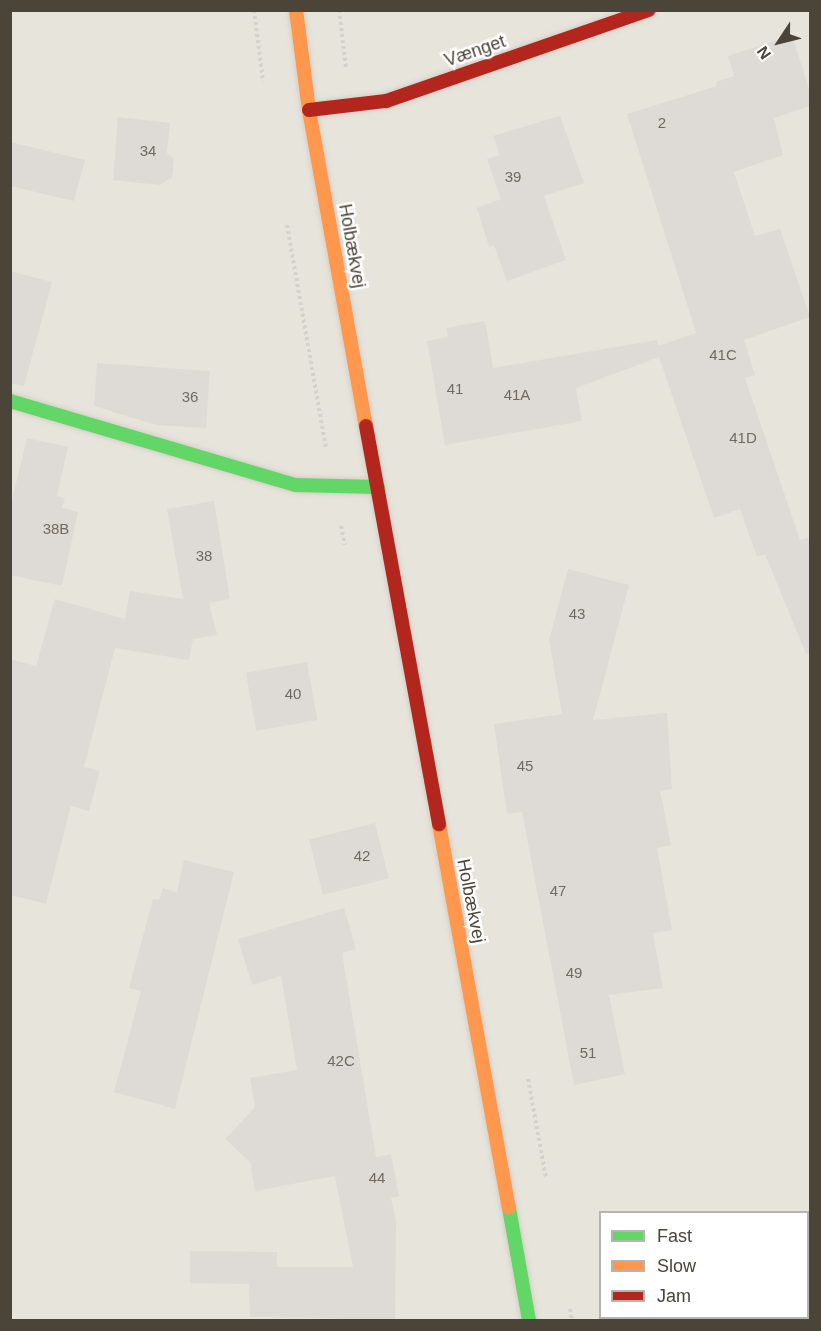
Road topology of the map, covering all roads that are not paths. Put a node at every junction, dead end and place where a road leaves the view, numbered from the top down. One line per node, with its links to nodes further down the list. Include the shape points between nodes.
1 (296, 10): 3 (main road, Holbækvej)
2 (649, 10): 3 (main road, Vænget, via 386,101)
3 (309, 110): 5 (main road, Holbækvej)
4 (10, 401): 5 (main road, via 295,485)
5 (378, 488): 6 (main road, Holbækvej)
6 (529, 1320)

